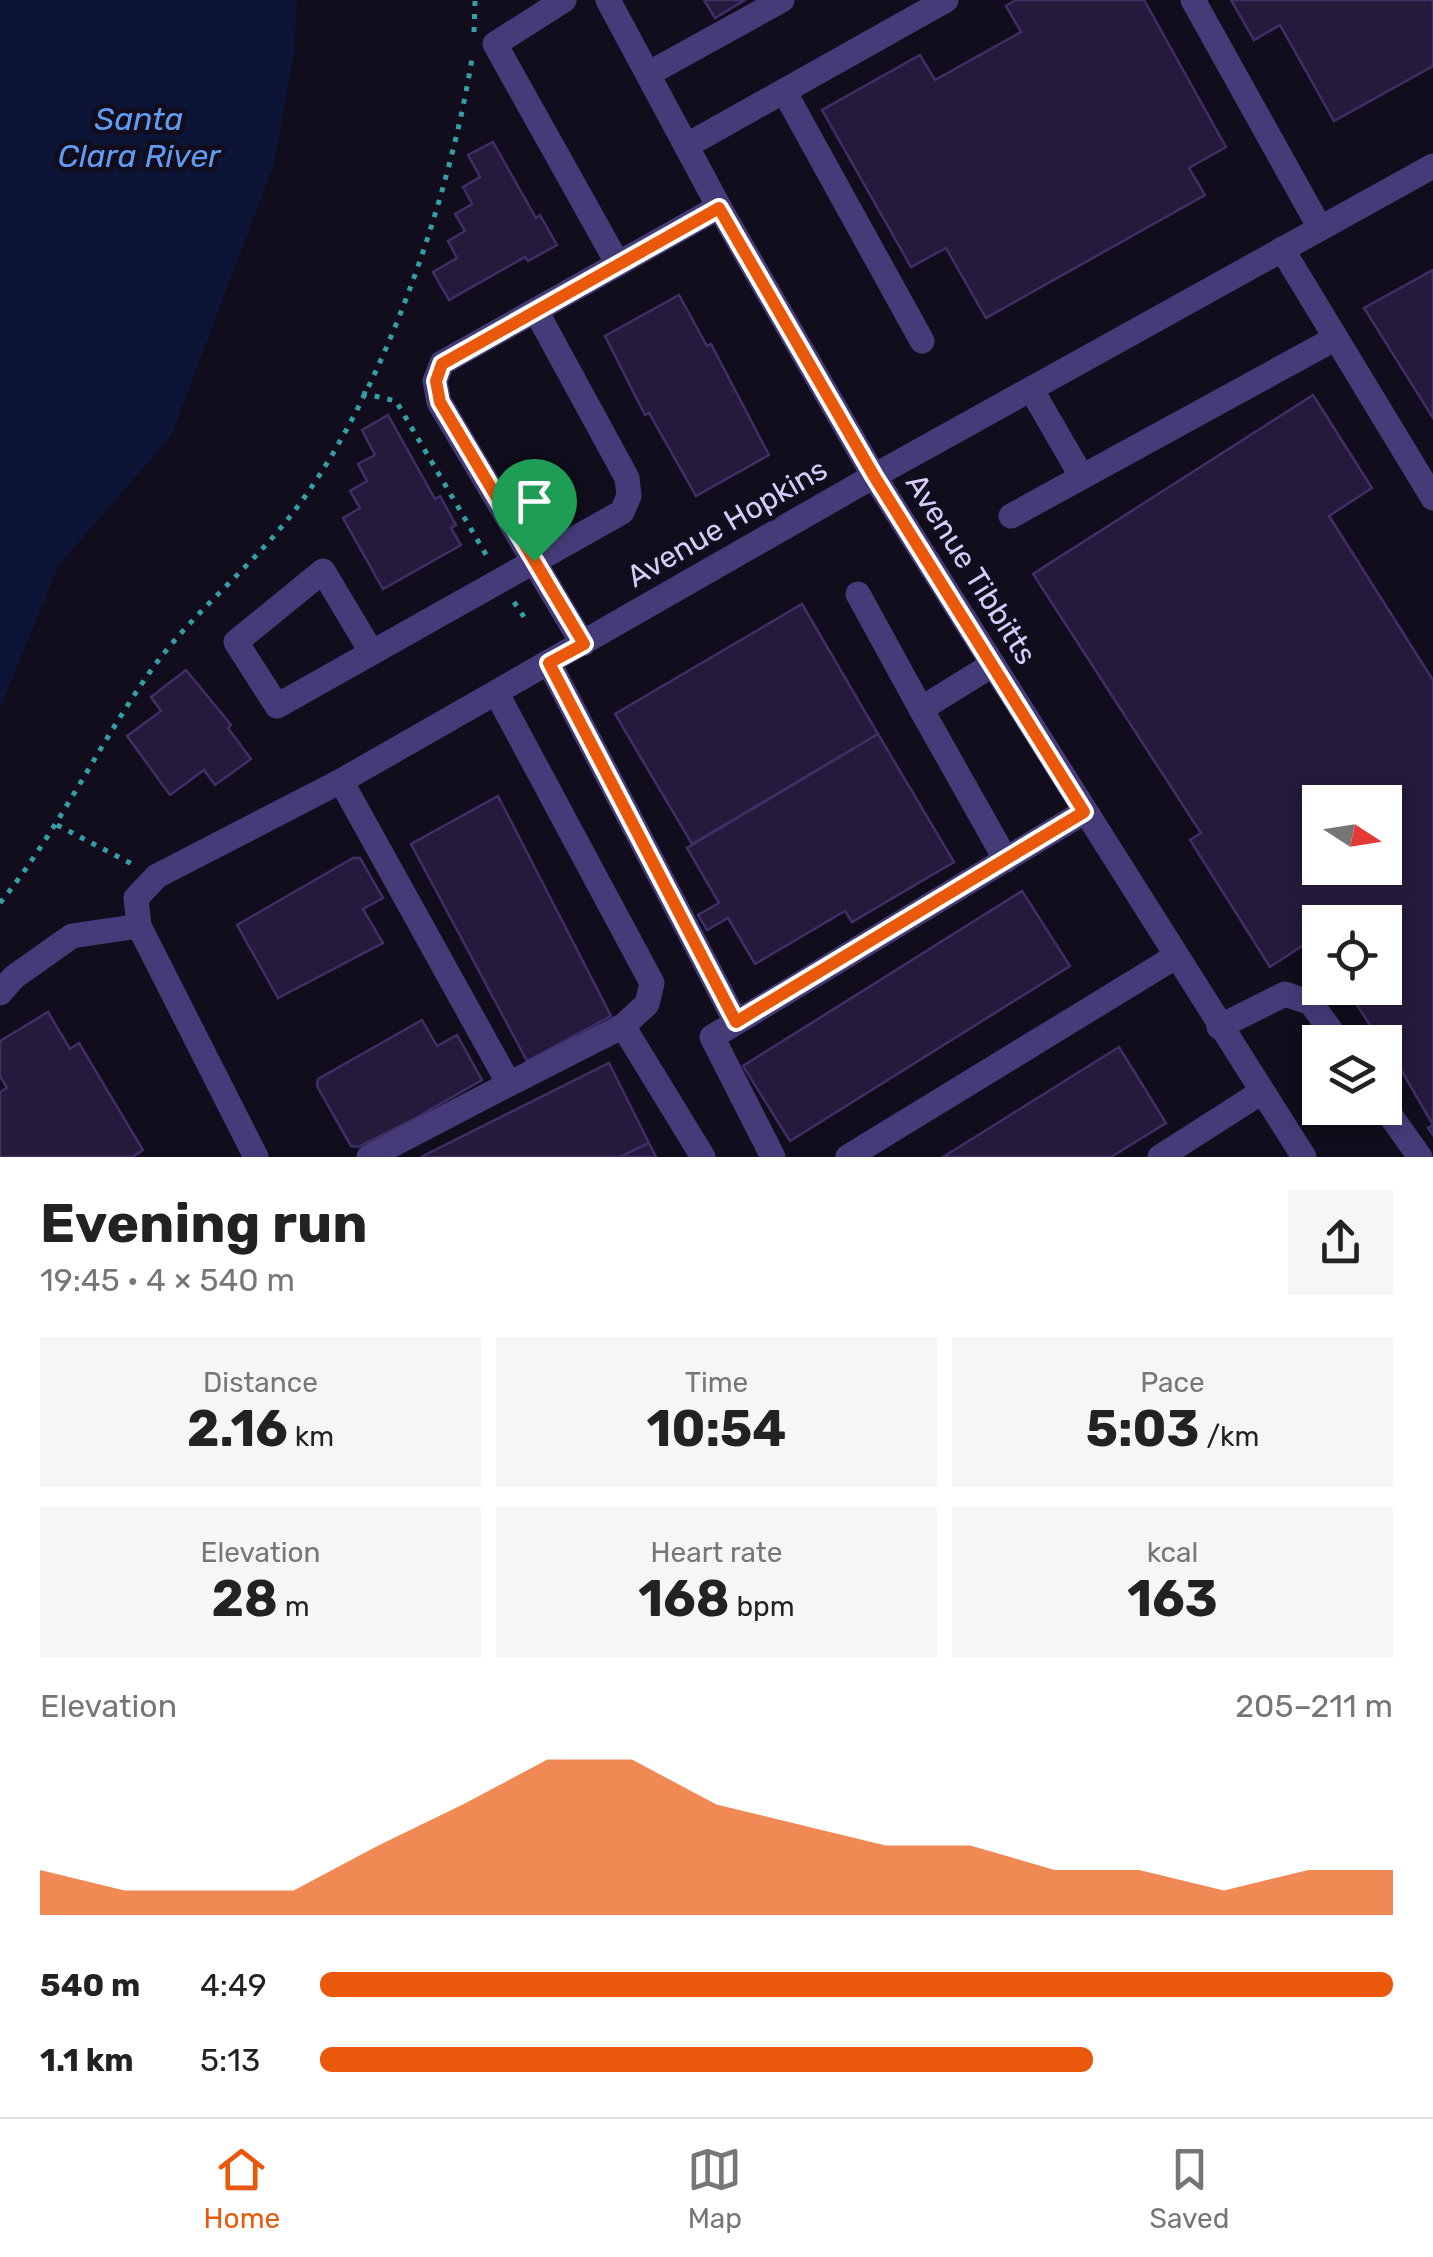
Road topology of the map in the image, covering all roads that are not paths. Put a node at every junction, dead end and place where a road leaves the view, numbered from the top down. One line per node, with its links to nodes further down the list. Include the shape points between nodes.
1 (564, 0): 13 (street, via 495,44)
2 (608, 0): 6 (street, Avenue Tibbitts)
3 (782, 0): 6 (street)
4 (946, 0): 7 (street)
5 (1193, 0): 11 (street)
6 (648, 74): 8 (street, Avenue Tibbitts)
7 (784, 91): 8 (street); 16 (street)
8 (686, 146): 10 (street, Avenue Tibbitts)
9 (1433, 166): 11 (street, Avenue Hopkins)
10 (719, 208): 13 (street); 18 (street, Avenue Tibbitts)
11 (1320, 228): 12 (street, Avenue Hopkins)
12 (1282, 249): 15 (street); 17 (street, Avenue Hopkins)
13 (618, 264): 14 (street)
14 (536, 311): 22 (street, via 628,478 629,496 622,512); 22 (street, via 442,364 436,381 440,402)
15 (1336, 338): 19 (street); 20 (street)
16 (922, 340)
17 (1031, 389): 18 (street, Avenue Hopkins); 19 (street)
18 (874, 476): 24 (street, Avenue Hopkins); 27 (street, Avenue Tibbitts)
19 (1082, 477): 21 (street)
20 (1433, 498)
21 (1011, 516)
22 (534, 561): 24 (street); 25 (street)
23 (858, 594): 29 (street)
24 (584, 644): 26 (street, Avenue Hopkins)
25 (372, 654): 25 (street, via 277,706 236,642 323,571)
26 (549, 663): 28 (street, Avenue Hopkins); 36 (street)
27 (992, 665): 29 (street); 31 (street, Avenue Tibbitts)
28 (496, 694): 30 (street, Avenue Hopkins); 38 (street, via 652,983 647,1004)
29 (921, 709): 32 (street)
30 (341, 781): 33 (street, Avenue Hopkins, via 157,876 136,898); 40 (street)
31 (1084, 812): 32 (street); 34 (street, Avenue Tibbitts)
32 (1006, 860): 36 (street)
33 (139, 926): 35 (street, via 72,936); 44 (street)
34 (1175, 957): 39 (street, Avenue Tibbitts); 48 (street)
35 (0, 993)
36 (736, 1022): 47 (street, via 712,1037)
37 (1327, 1025): 39 (street, via 1311,1003 1285,994)
38 (624, 1026): 40 (street); 46 (street)
39 (1219, 1027): 41 (street, Avenue Tibbitts)
40 (509, 1084): 45 (street)
41 (1260, 1093): 43 (street); 50 (street, Avenue Tibbitts)
42 (1397, 1125): 51 (street)
43 (1197, 1147): 49 (street)
44 (256, 1157)
45 (369, 1157)
46 (703, 1157)
47 (773, 1157)
48 (848, 1157)
49 (1160, 1157)
50 (1304, 1157)
51 (1420, 1157)

